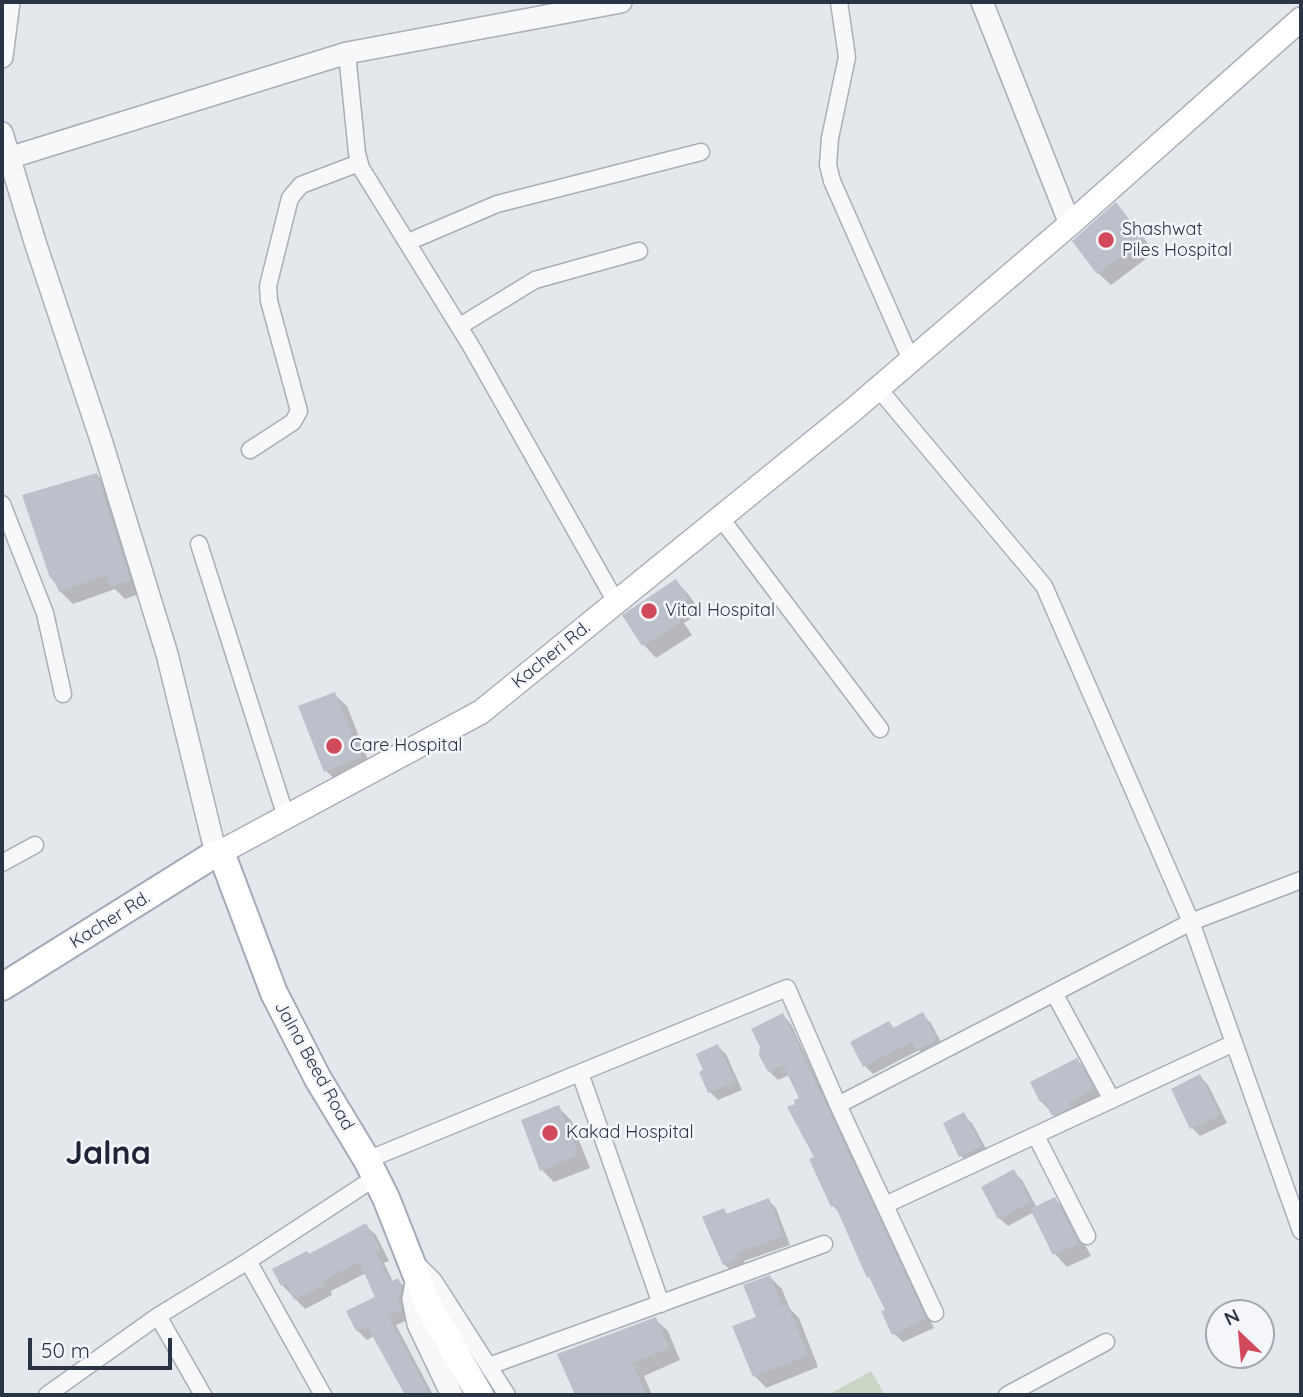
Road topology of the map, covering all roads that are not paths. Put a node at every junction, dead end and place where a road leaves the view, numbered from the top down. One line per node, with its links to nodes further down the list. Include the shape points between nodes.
1 (9, 2): 7 (street)
2 (621, 2): 6 (street)
3 (839, 2): 16 (street, via 847,57 828,165)
4 (982, 2): 12 (street)
5 (1301, 19): 12 (main road, Kacheri Rd.)
6 (347, 53): 10 (street); 11 (street)
7 (2, 57)
8 (2, 133): 10 (street)
9 (701, 152): 13 (street, via 497,204)
10 (6, 158): 27 (street, via 167,654)
11 (359, 163): 13 (street); 18 (street, via 301,185 290,198 268,286 299,411 293,422)
12 (1070, 223): 16 (main road, Kacheri Rd.)
13 (408, 242): 15 (street)
14 (639, 251): 15 (street, via 535,280)
15 (460, 326): 22 (street)
16 (911, 360): 17 (main road, Kacheri Rd.)
17 (878, 388): 20 (main road, Kacheri Rd.); 30 (street, via 1044,586)
18 (250, 450)
19 (2, 504): 23 (street, via 45,613)
20 (720, 517): 22 (main road, Kacheri Rd.); 24 (street)
21 (199, 544): 25 (street)
22 (616, 602): 25 (main road, Kacheri Rd., via 481,712)
23 (63, 694)
24 (880, 729)
25 (286, 817): 27 (main road, Kacheri Rd.)
26 (34, 845): 28 (street)
27 (217, 854): 31 (main road, Kacher Rd.); 38 (main road, Jalna Beed Road, via 224,858 274,993)
28 (2, 863)
29 (1301, 880): 30 (street)
30 (1191, 922): 32 (street); 33 (street)
31 (2, 987)
32 (1054, 993): 35 (street); 36 (street)
33 (1234, 1043): 35 (street); 40 (street)
34 (580, 1073): 36 (street, via 787,988); 38 (street); 45 (street)
35 (1112, 1100): 37 (street)
36 (838, 1105): 39 (street)
37 (1036, 1136): 39 (street); 41 (street)
38 (371, 1168): 43 (street); 44 (main road, Jalna Beed Road)
39 (885, 1205): 46 (street)
40 (1301, 1231)
41 (1087, 1236)
42 (824, 1244): 45 (street)
43 (248, 1261): 47 (street); 54 (street)
44 (413, 1266): 49 (street, via 434,1281); 55 (street, via 418,1324); 56 (main road, Jalna Beed Road, via 429,1307)
45 (661, 1304): 49 (street)
46 (935, 1313)
47 (158, 1316): 50 (street); 53 (street)
48 (1105, 1342): 58 (street)
49 (489, 1366): 57 (street)
50 (68, 1380): 51 (street); 52 (street)
51 (47, 1395)
52 (76, 1395)
53 (203, 1395)
54 (323, 1395)
55 (452, 1395)
56 (480, 1395)
57 (507, 1395)
58 (1007, 1395)

